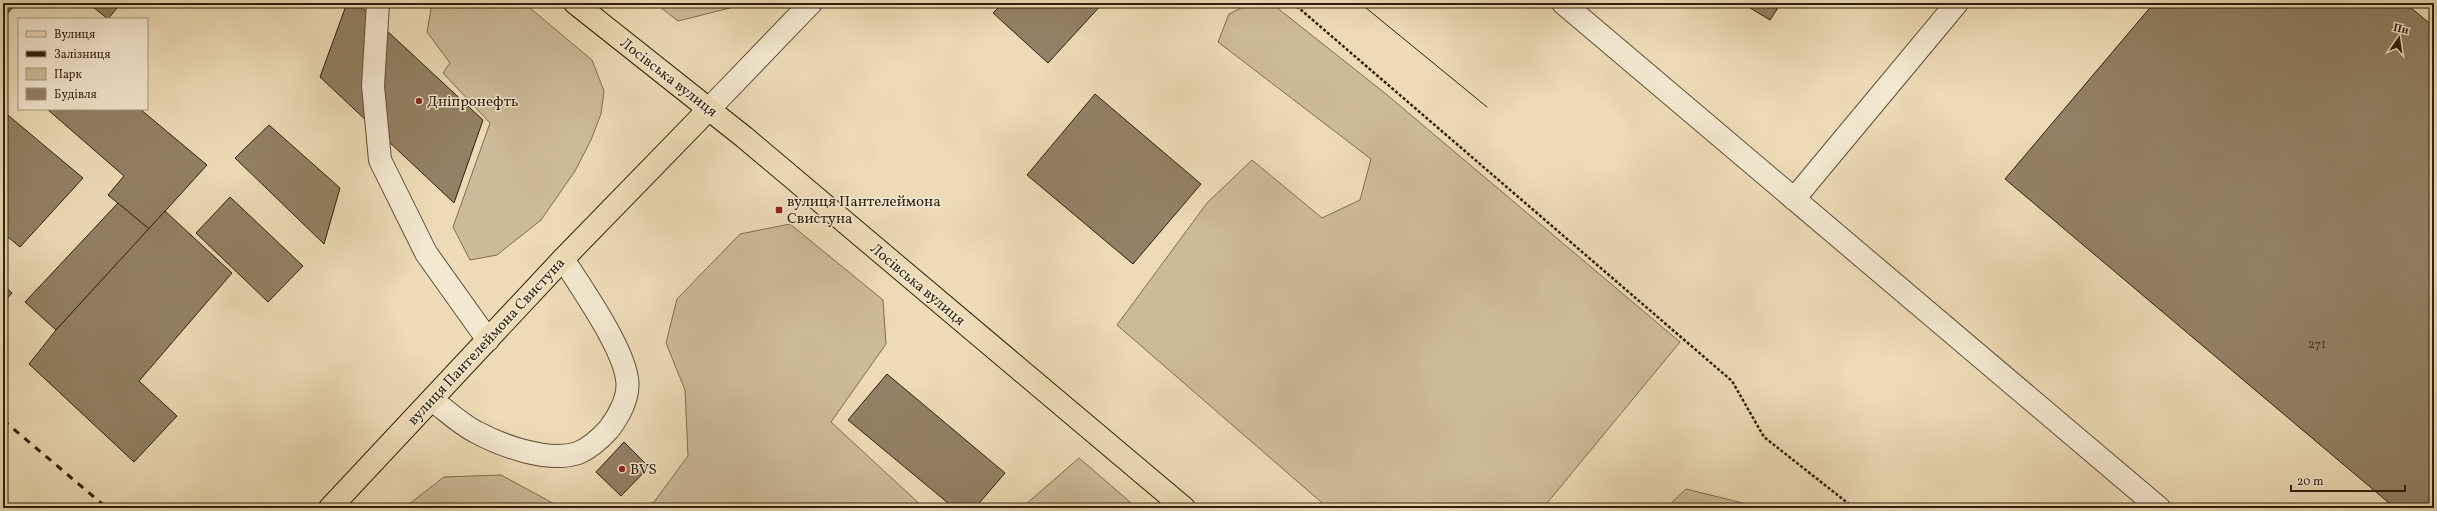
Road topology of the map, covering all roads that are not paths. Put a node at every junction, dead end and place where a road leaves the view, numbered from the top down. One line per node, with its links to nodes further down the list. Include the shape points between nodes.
1 (378, 3): 9 (street, via 373,86 380,160 426,253)
2 (575, 3): 6 (main road, Лосівська вулиця)
3 (811, 3): 6 (street, вулиця Пантелеймона Свистуна)
4 (1563, 3): 7 (street)
5 (1957, 3): 7 (street)
6 (709, 109): 8 (main road, вулиця Пантелеймона Свистуна); 12 (main road, Лосівська вулиця)
7 (1794, 199): 13 (street)
8 (563, 259): 9 (main road, вулиця Пантелеймона Свистуна); 10 (street, via 596,311 624,365 628,380 624,404 600,440 578,453 549,456 511,447 475,432)
9 (488, 340): 10 (main road, вулиця Пантелеймона Свистуна)
10 (432, 400): 11 (main road, вулиця Пантелеймона Свистуна)
11 (330, 508)
12 (1184, 508)
13 (2158, 508)

